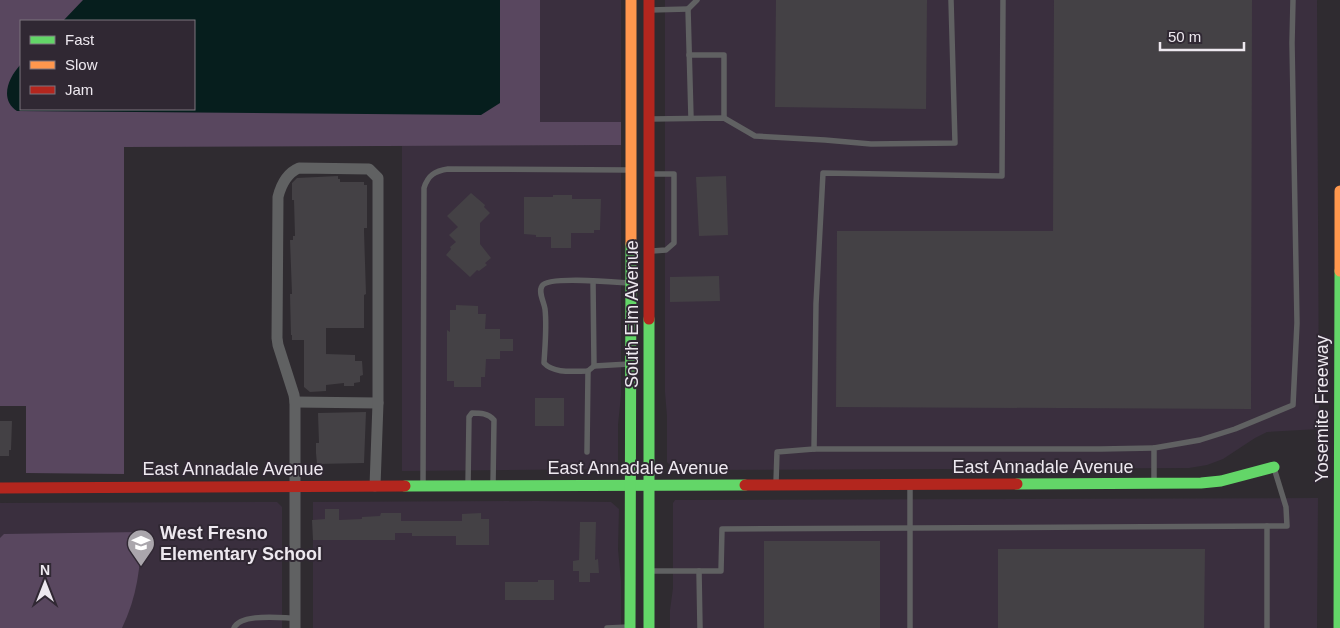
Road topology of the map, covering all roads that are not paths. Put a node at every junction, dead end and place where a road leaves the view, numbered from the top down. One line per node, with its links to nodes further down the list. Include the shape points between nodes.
1 (631, 0): 12 (main road, South Elm Avenue)
2 (697, 0): 7 (lane)
3 (951, 0): 10 (lane, via 955,143 871,144 755,136)
4 (1003, 0): 23 (lane, via 1002,176 823,174 816,304)
5 (1293, 0): 24 (lane, via 1297,323 1293,405 1200,440)
6 (649, 5): 7 (lane); 11 (main road, South Elm Avenue)
7 (688, 9): 8 (lane)
8 (689, 55): 9 (lane); 10 (lane, via 724,55)
9 (691, 118): 10 (lane); 11 (lane)
10 (724, 118)
11 (649, 119): 13 (main road, South Elm Avenue)
12 (631, 170): 17 (main road, South Elm Avenue); 34 (lane, via 448,169 431,175 424,188)
13 (649, 174): 15 (main road, South Elm Avenue); 15 (lane, via 674,174 674,243 666,250)
14 (1340, 191): 50 (main road, Yosemite Freeway)
15 (649, 251): 29 (main road, South Elm Avenue)
16 (593, 281): 17 (lane); 19 (lane); 20 (lane, via 546,282 540,290 545,307 544,363 558,370)
17 (631, 283): 18 (main road, South Elm Avenue)
18 (631, 364): 19 (lane); 28 (main road, South Elm Avenue)
19 (594, 366): 20 (lane)
20 (588, 371): 25 (lane)
21 (295, 402): 22 (street); 22 (street, via 277,338 278,197 287,177 299,168 369,169 378,178); 32 (street)
22 (378, 403): 33 (street)
23 (814, 448): 24 (lane); 30 (lane, via 777,452)
24 (1154, 448): 27 (lane)
25 (586, 452)
26 (1274, 467): 27 (main road, East Annadale Avenue, via 1221,481); 38 (lane, via 1286,507 1287,526)
27 (1154, 484): 31 (main road, East Annadale Avenue)
28 (631, 485): 29 (main road, East Annadale Avenue); 36 (main road, East Annadale Avenue); 43 (main road, South Elm Avenue)
29 (649, 485): 30 (main road, East Annadale Avenue); 40 (main road, South Elm Avenue)
30 (776, 485): 31 (main road, East Annadale Avenue)
31 (910, 485): 39 (lane)
32 (294, 486): 33 (main road, East Annadale Avenue); 37 (main road, East Annadale Avenue); 42 (street)
33 (375, 486): 34 (main road, East Annadale Avenue)
34 (422, 486): 35 (main road, East Annadale Avenue)
35 (468, 486): 36 (main road, East Annadale Avenue); 36 (lane, via 468,417 480,413 494,420)
36 (493, 486)
37 (0, 488)
38 (1267, 526): 39 (lane); 49 (lane)
39 (910, 528): 41 (lane, via 722,529 721,571); 48 (lane)
40 (649, 570): 41 (lane); 46 (main road, South Elm Avenue)
41 (700, 571): 47 (lane)
42 (295, 623): 44 (lane, via 253,618 242,620)
43 (630, 627): 45 (lane)
44 (234, 628)
45 (607, 628)
46 (649, 628)
47 (700, 628)
48 (910, 628)
49 (1268, 628)
50 (1339, 628)

